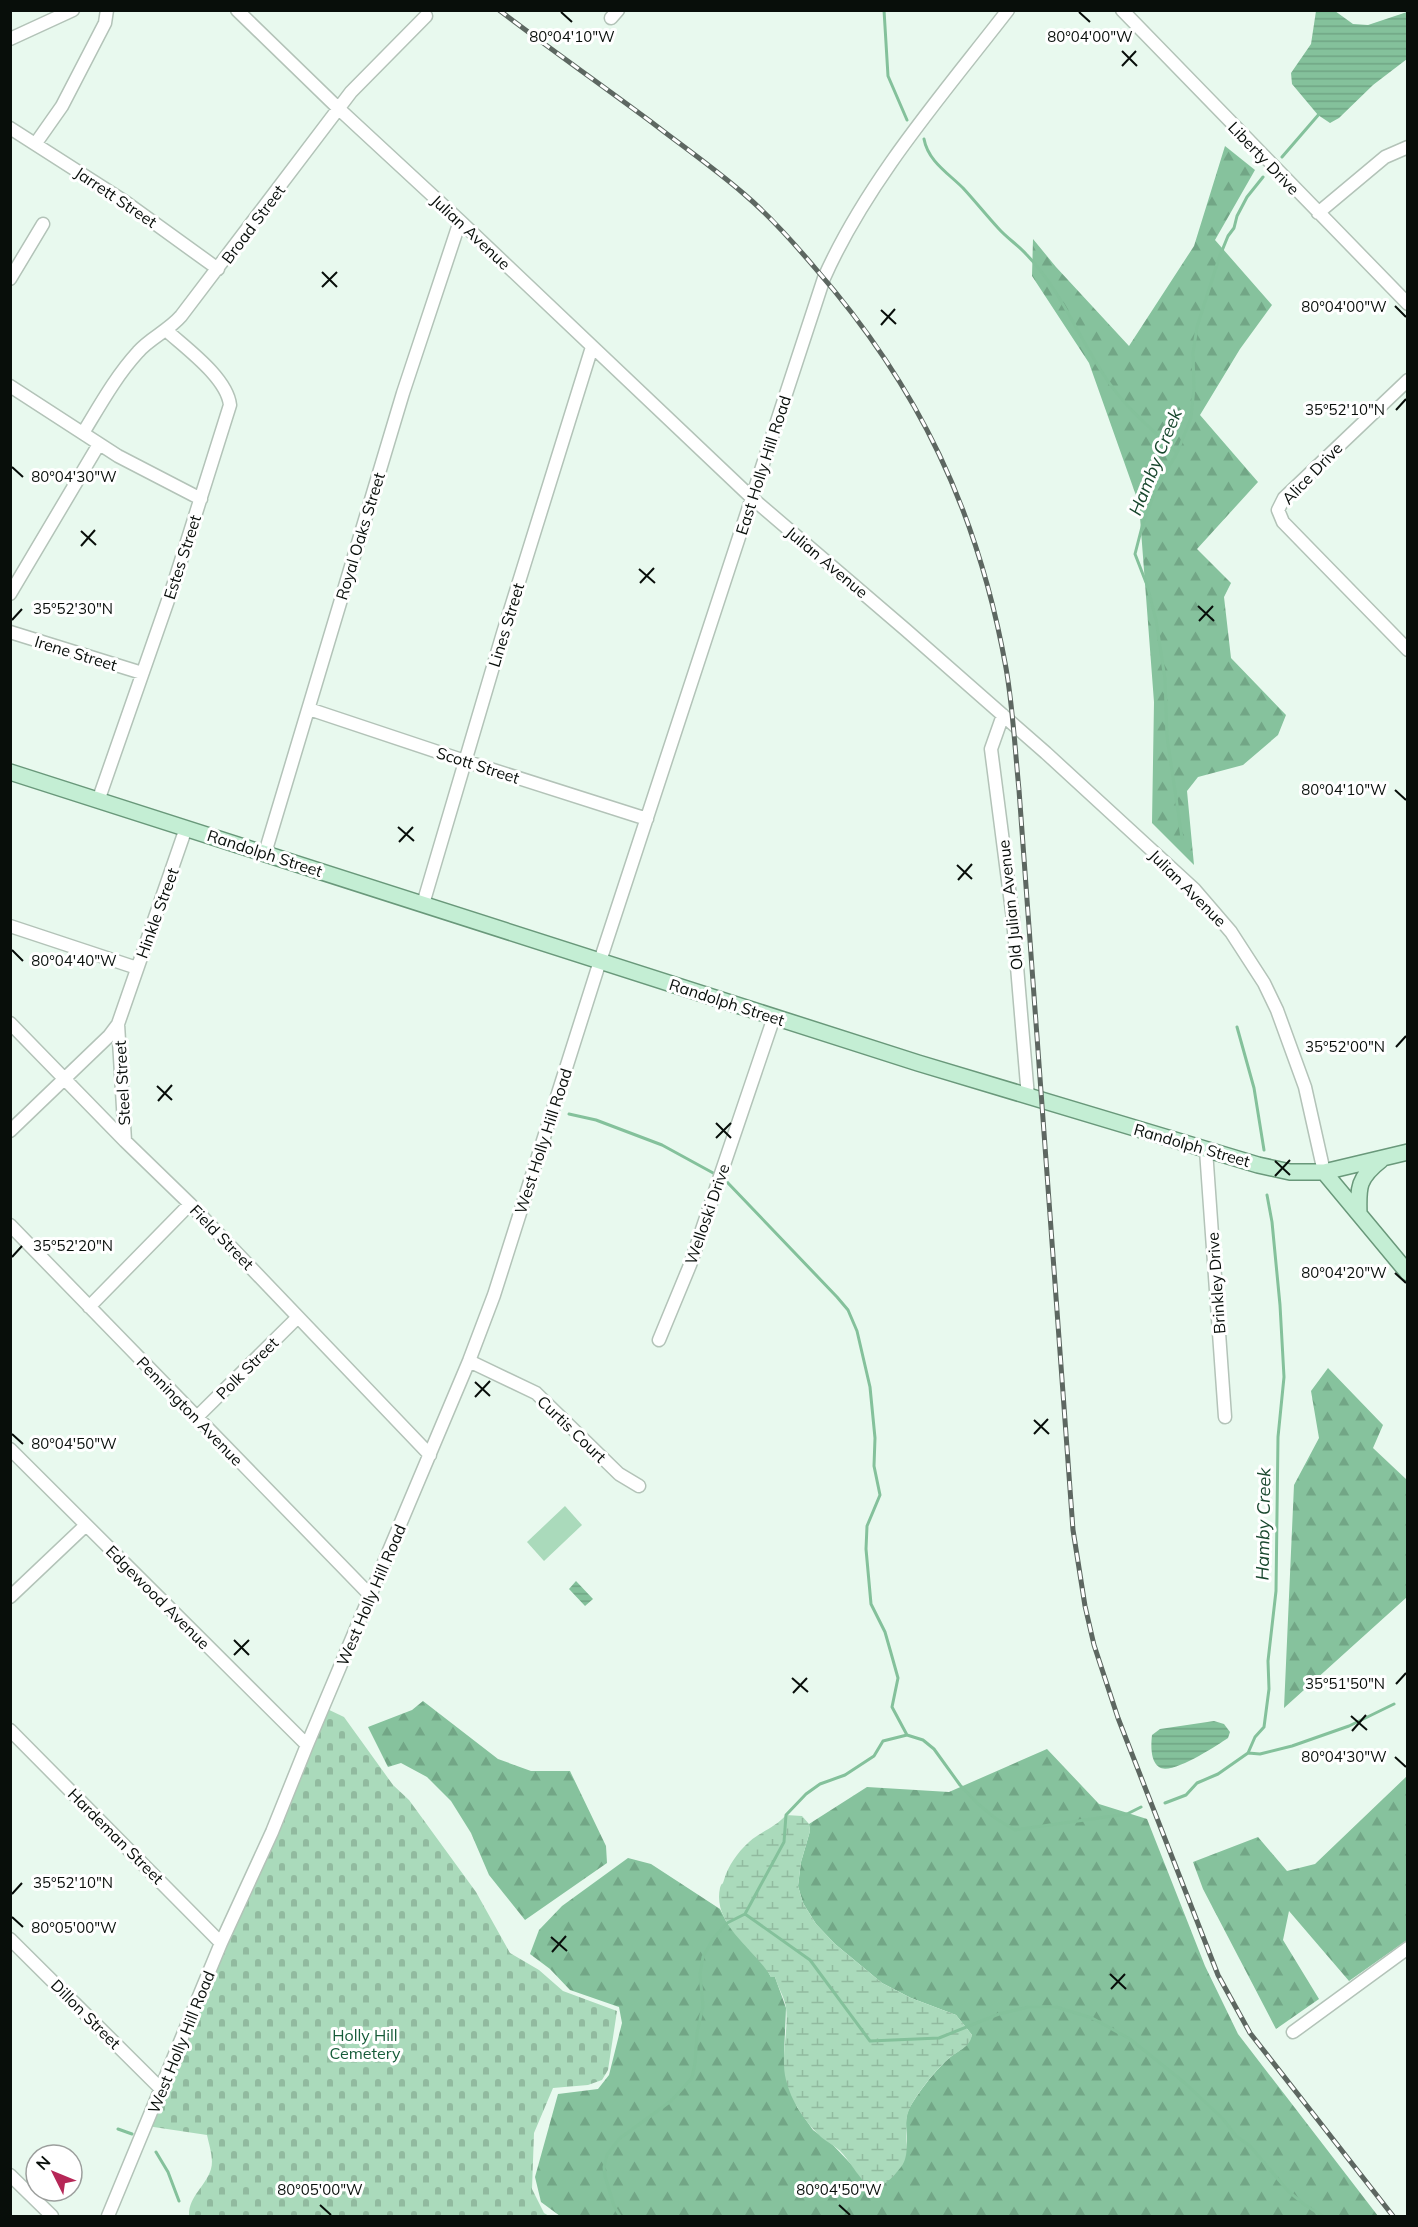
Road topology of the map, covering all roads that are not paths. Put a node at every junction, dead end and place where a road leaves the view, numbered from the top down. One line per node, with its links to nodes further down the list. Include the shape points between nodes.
1 (73, 10): 7 (street)
2 (107, 10): 10 (street, via 105,23 63,106)
3 (237, 10): 8 (street, Julian Avenue)
4 (1008, 10): 24 (street, East Holly Hill Road, via 897,156 843,237 824,278)
5 (1122, 10): 12 (street, Liberty Drive)
6 (426, 16): 8 (street, Broad Street)
7 (10, 39)
8 (339, 109): 13 (street, Julian Avenue); 15 (street, Broad Street)
9 (10, 128): 10 (street, Jarrett Street)
10 (36, 143): 15 (street, Jarrett Street)
11 (1407, 147): 12 (street, via 1385,157)
12 (1318, 213): 17 (street, Liberty Drive)
13 (460, 221): 19 (street, Julian Avenue); 30 (street, Royal Oaks Street, via 403,393)
14 (43, 224): 16 (street)
15 (218, 269): 18 (street, Broad Street)
16 (10, 279)
17 (1407, 304)
18 (166, 331): 22 (street, Broad Street, via 129,361); 25 (street, Estes Street, via 203,364 229,397 227,419)
19 (592, 347): 24 (street, Julian Avenue); 32 (street, Lines Street)
20 (1407, 380): 28 (street, Alice Drive, via 1284,498 1278,510 1283,522)
21 (10, 386): 22 (street)
22 (83, 433): 23 (street)
23 (99, 444): 25 (street); 26 (street)
24 (752, 498): 31 (street, Julian Avenue); 35 (street, East Holly Hill Road)
25 (201, 499): 29 (street, Estes Street)
26 (10, 594)
27 (10, 632): 29 (street, Irene Street)
28 (1407, 650)
29 (142, 674): 34 (street, Estes Street)
30 (309, 709): 32 (street, Scott Street); 37 (street, Royal Oaks Street)
31 (1003, 715): 46 (street, Old Julian Avenue, via 991,749 1013,920); 52 (street, Julian Avenue, via 1194,889 1231,932 1277,1010 1305,1087)
32 (465, 761): 35 (street, Scott Street); 38 (street, Lines Street)
33 (10, 772): 34 (main road, Randolph Street)
34 (98, 801): 36 (main road, Randolph Street)
35 (647, 819): 40 (street, East Holly Hill Road)
36 (186, 828): 37 (main road, Randolph Street); 41 (street, Hinkle Street)
37 (265, 853): 38 (main road, Randolph Street)
38 (423, 904): 40 (main road, Randolph Street)
39 (10, 926): 41 (street)
40 (600, 961): 42 (main road, Randolph Street); 60 (street, West Holly Hill Road, via 494,1295)
41 (137, 968): 44 (street, Hinkle Street)
42 (774, 1017): 46 (main road, Randolph Street); 59 (street, Welloski Drive, via 690,1265)
43 (10, 1023): 45 (street, Field Street)
44 (118, 1024): 45 (street, Hinkle Street); 48 (street, Steel Street)
45 (65, 1079): 47 (street, Hinkle Street); 48 (street, Field Street)
46 (1028, 1097): 49 (main road, Randolph Street)
47 (10, 1131)
48 (125, 1141): 53 (street, Field Street)
49 (1206, 1150): 52 (main road, Randolph Street, via 1290,1172); 61 (street, Brinkley Drive)
50 (1407, 1152): 51 (main road, Randolph Street)
51 (1384, 1158): 52 (main road, Randolph Street); 54 (main road, via 1360,1182)
52 (1324, 1172): 54 (main road)
53 (190, 1204): 57 (street); 58 (street, Field Street)
54 (1359, 1214): 56 (main road)
55 (10, 1225): 57 (street, Pennington Avenue)
56 (1407, 1273)
57 (89, 1307): 62 (street, Pennington Avenue)
58 (298, 1317): 62 (street, Polk Street); 64 (street, Field Street)
59 (659, 1340)
60 (469, 1361): 64 (street, West Holly Hill Road); 65 (street, Curtis Court, via 536,1393 619,1474)
61 (1225, 1417)
62 (196, 1418): 67 (street, Pennington Avenue)
63 (10, 1449): 66 (street, Edgewood Avenue)
64 (430, 1455): 67 (street, West Holly Hill Road)
65 (639, 1486)
66 (86, 1525): 68 (street); 70 (street, Edgewood Avenue)
67 (370, 1595): 70 (street, West Holly Hill Road)
68 (10, 1597)
69 (10, 1730): 72 (street, Hardeman Street)
70 (307, 1745): 72 (street, West Holly Hill Road)
71 (10, 1939): 75 (street, Dillon Street)
72 (220, 1943): 75 (street, West Holly Hill Road)
73 (1407, 1948): 74 (street)
74 (1293, 2032)
75 (161, 2089): 78 (street, West Holly Hill Road)
76 (10, 2175): 77 (street)
77 (52, 2217)
78 (108, 2217)

